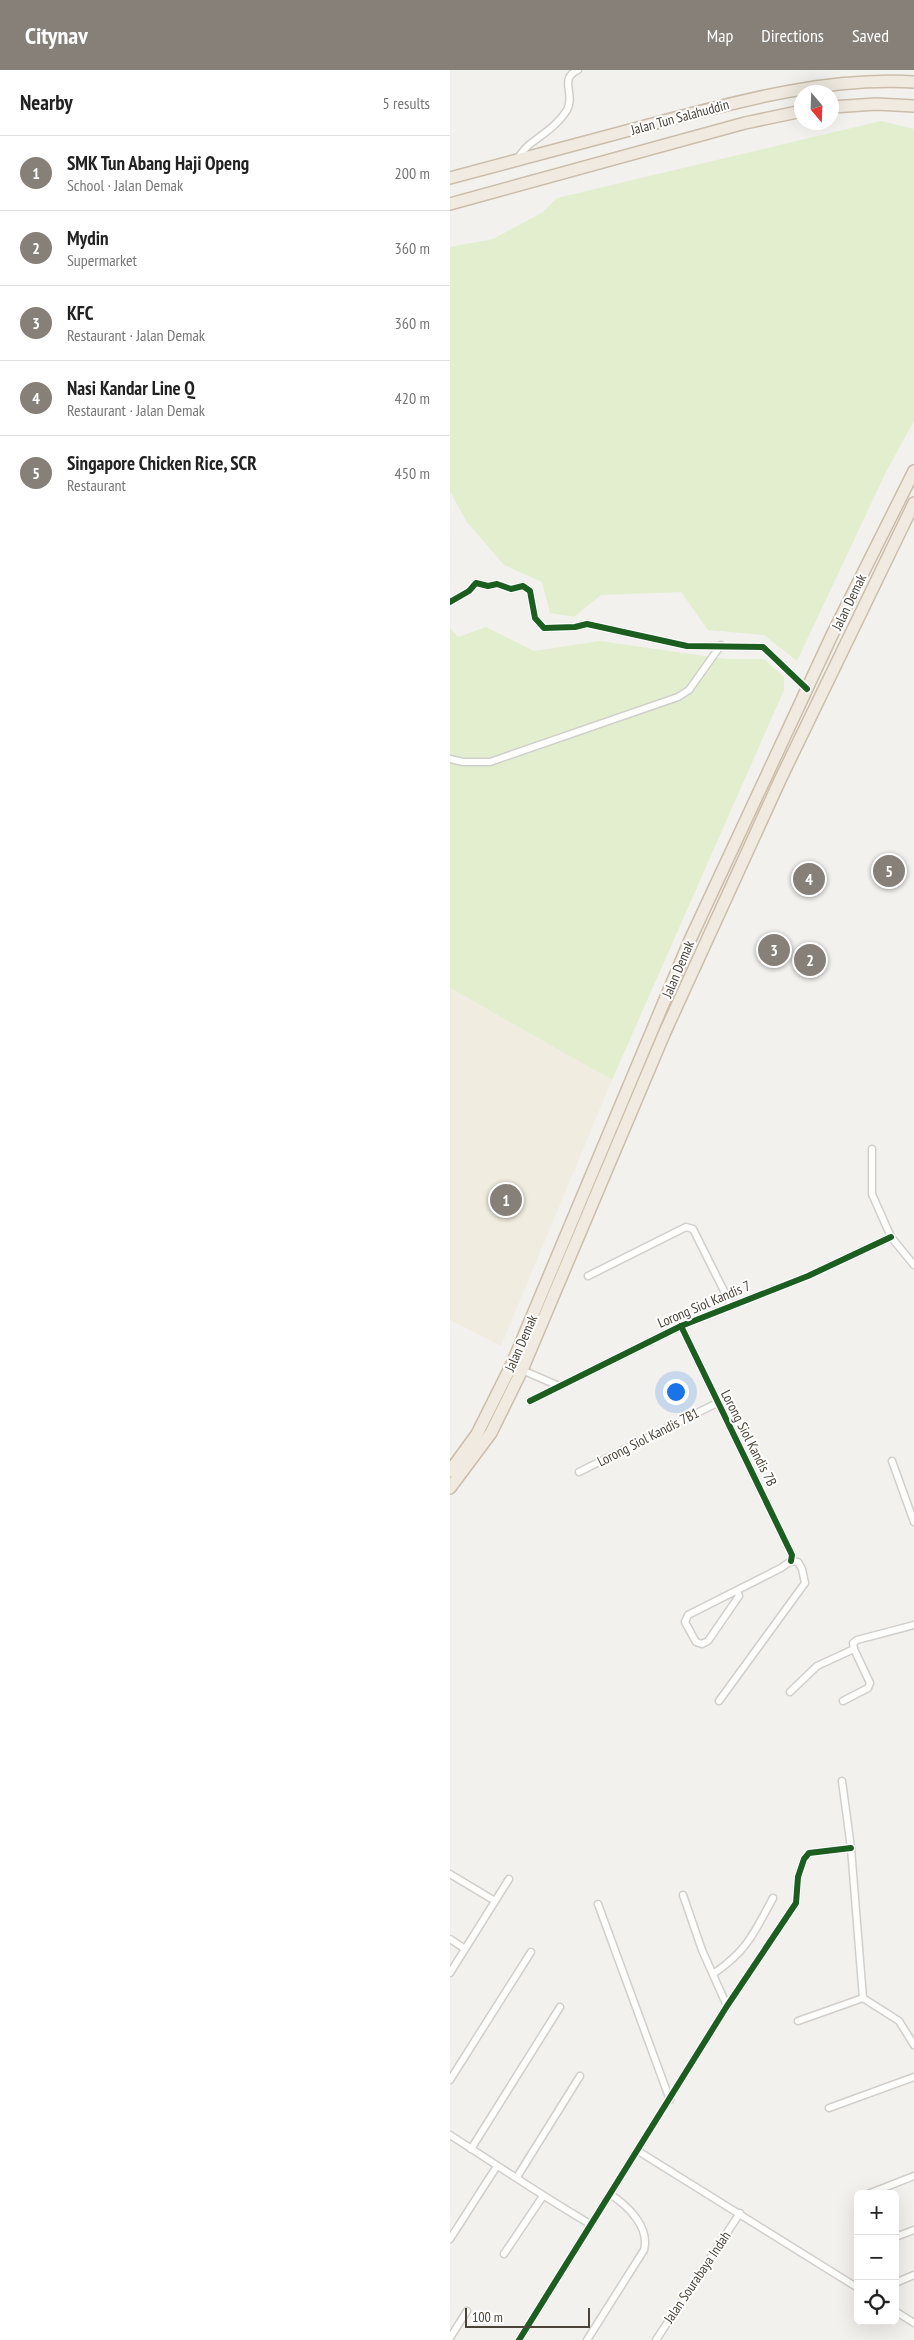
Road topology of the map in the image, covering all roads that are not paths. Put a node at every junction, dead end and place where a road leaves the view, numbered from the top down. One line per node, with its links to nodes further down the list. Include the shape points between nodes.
1 (578, 70): 6 (street, via 568,78 570,102 566,111 555,125 528,145)
2 (914, 82): 6 (highway, Jalan Tun Salahuddin, via 809,87)
3 (914, 106): 4 (highway)
4 (839, 107)
5 (794, 113): 8 (highway, Jalan Tun Salahuddin, via 745,123)
6 (517, 160): 7 (highway, Jalan Tun Salahuddin)
7 (450, 178)
8 (450, 204)
9 (914, 471): 13 (highway, Jalan Demak)
10 (914, 503): 21 (highway, Jalan Demak, via 781,778 664,1032)
11 (450, 602): 12 (street, via 476,584 497,584 512,589 523,586 530,591 535,618 544,628 575,628 587,624 688,646)
12 (721, 646): 13 (street, via 763,647); 14 (street, via 689,690 678,698 490,762)
13 (807, 689): 26 (highway, Jalan Demak, via 690,940 512,1364 477,1434)
14 (450, 760)
15 (872, 1149): 16 (street, via 872,1194)
16 (891, 1237): 17 (street); 19 (street, Lorong Siol Kandis 7, via 808,1276)
17 (914, 1265)
18 (588, 1276): 19 (street, via 686,1227 693,1229)
19 (731, 1305): 20 (street, Lorong Siol Kandis 7)
20 (680, 1326): 22 (street, Lorong Siol Kandis 7); 24 (street, Lorong Siol Kandis 7B)
21 (522, 1370): 22 (street); 28 (highway, Jalan Demak, via 491,1433)
22 (558, 1386): 23 (street, Lorong Siol Kandis 7)
23 (530, 1402)
24 (717, 1403): 27 (street, Lorong Siol Kandis 7B1); 30 (street, Lorong Siol Kandis 7B, via 792,1555)
25 (892, 1461): 29 (street)
26 (450, 1471)
27 (579, 1472)
28 (450, 1488)
29 (914, 1522)
30 (791, 1561): 31 (street); 35 (street, Lorong Siol Kandis 7B, via 798,1562 805,1583)
31 (737, 1591): 31 (street, via 739,1596 735,1604 708,1641 696,1642 685,1618)
32 (914, 1626): 33 (street, via 857,1640 853,1643)
33 (854, 1649): 34 (street, via 820,1664); 36 (street, via 870,1683 868,1688)
34 (790, 1692)
35 (719, 1701)
36 (843, 1701)
37 (842, 1781): 38 (street)
38 (851, 1848): 50 (street); 51 (street, via 808,1853 798,1877 796,1903)
39 (450, 1874): 43 (street)
40 (509, 1879): 43 (street)
41 (683, 1895): 49 (street)
42 (773, 1898): 49 (street, via 752,1938 734,1960)
43 (495, 1901): 46 (street)
44 (598, 1904): 58 (street)
45 (450, 1939): 46 (street)
46 (465, 1949): 48 (street)
47 (531, 1952): 57 (street)
48 (450, 1973)
49 (713, 1974): 51 (street)
50 (863, 1998): 53 (street); 54 (street, via 899,2021)
51 (727, 2006): 58 (street)
52 (560, 2007): 61 (street)
53 (798, 2021)
54 (914, 2045)
55 (580, 2076): 65 (street)
56 (914, 2078): 59 (street)
57 (450, 2080)
58 (670, 2100): 62 (street)
59 (830, 2108)
60 (450, 2136): 61 (street)
61 (471, 2149): 63 (street)
62 (638, 2152): 67 (street); 69 (street)
63 (497, 2166): 65 (street); 73 (street)
64 (914, 2176): 66 (street)
65 (517, 2177): 68 (street)
66 (878, 2190)
67 (610, 2194): 70 (street); 83 (street, via 624,2203 646,2233 647,2240 644,2250)
68 (543, 2196): 70 (street); 74 (street)
69 (740, 2213): 77 (street); 84 (street, Jalan Sourabaya Indah)
70 (590, 2224): 82 (street)
71 (914, 2230): 72 (street)
72 (899, 2236)
73 (450, 2238)
74 (504, 2254)
75 (914, 2275): 76 (street)
76 (899, 2281)
77 (854, 2285)
78 (467, 2311): 81 (street)
79 (899, 2314): 80 (street)
80 (914, 2323)
81 (450, 2338)
82 (519, 2340)
83 (587, 2340)
84 (656, 2340)

